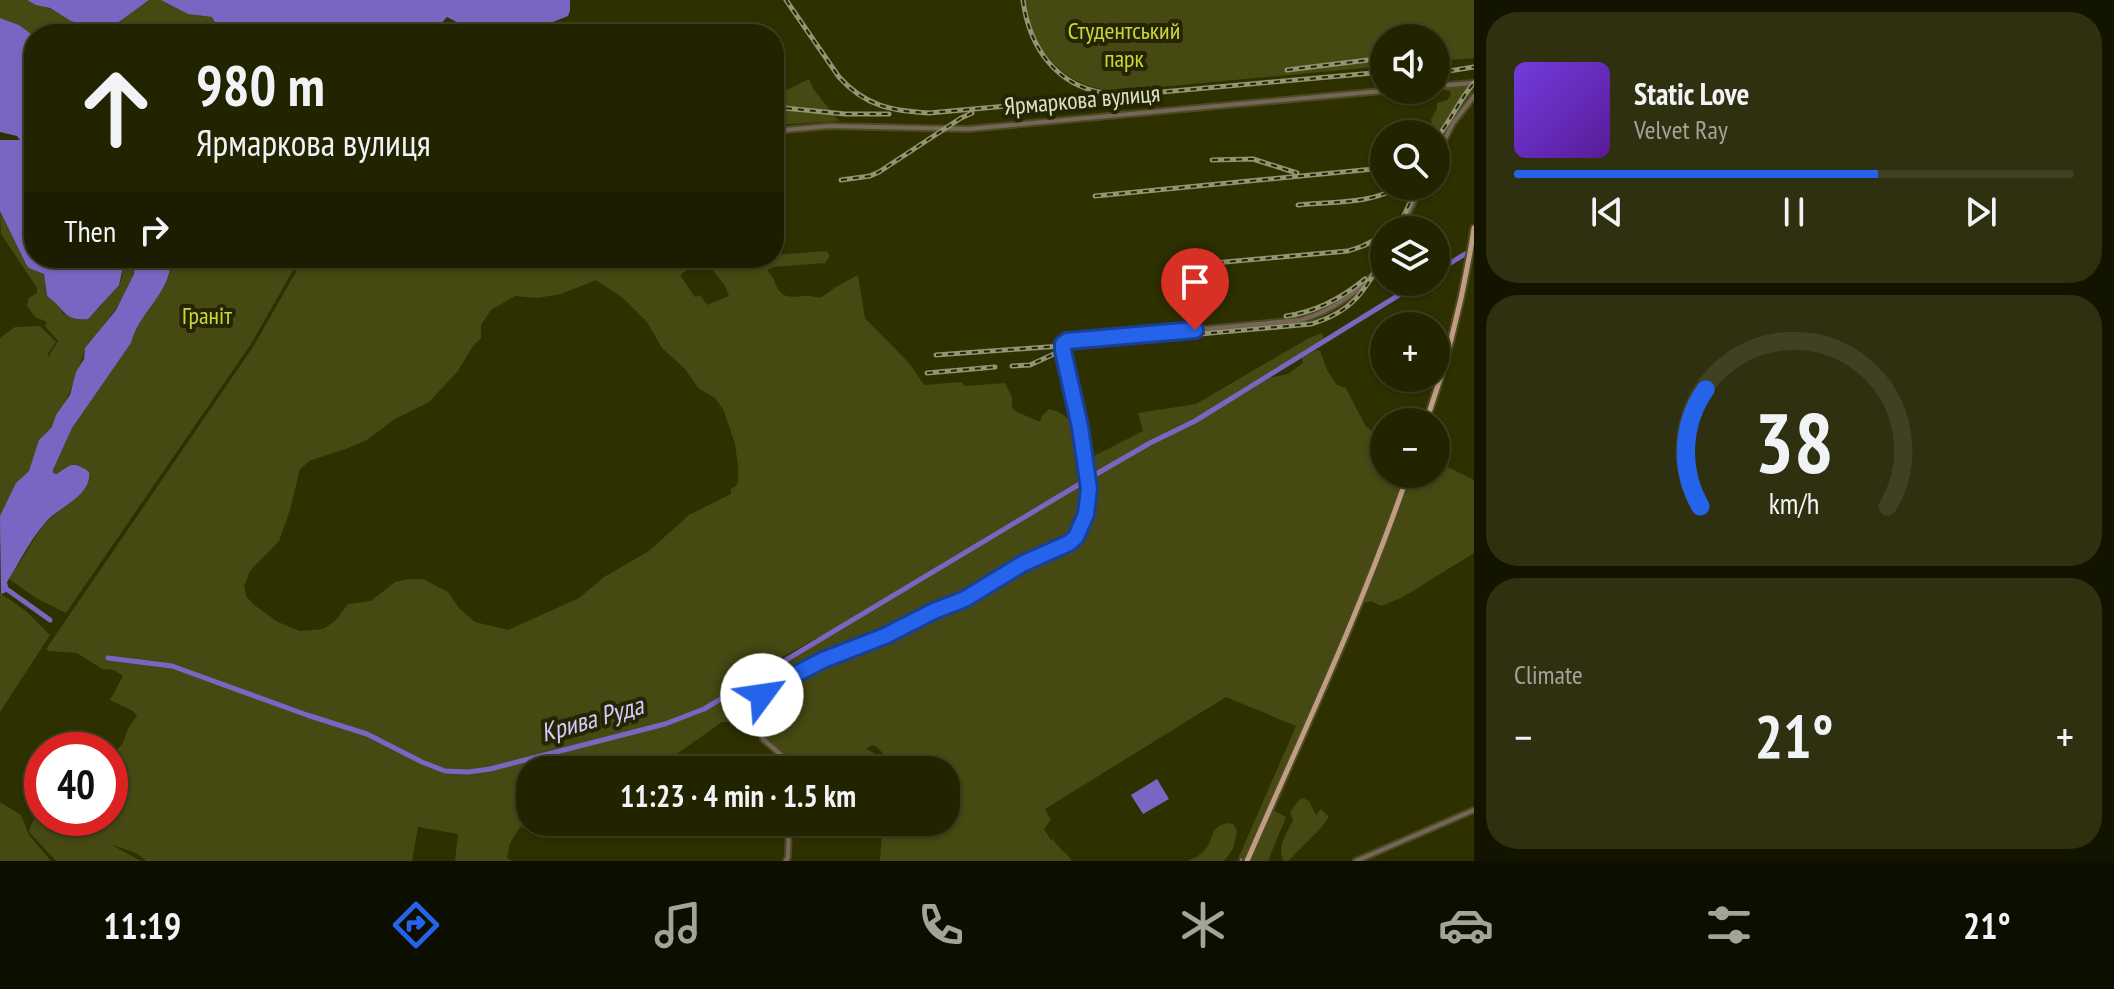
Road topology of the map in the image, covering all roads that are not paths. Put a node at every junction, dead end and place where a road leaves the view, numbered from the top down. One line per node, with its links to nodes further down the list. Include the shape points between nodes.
1 (1474, 83): 2 (street)
2 (1450, 85)
3 (1370, 92): 6 (street, Ярмаркова вулиця, via 968,129)
4 (1474, 96): 5 (street)
5 (1450, 129)
6 (784, 130)
7 (1474, 228): 9 (main road, via 1447,358)
8 (1370, 279): 11 (street, via 1301,320 1065,342 1089,489 1081,529 1069,543 958,602 833,655 762,695 763,739)
9 (1431, 408)
10 (1403, 488): 15 (main road, via 1362,598)
11 (783, 756)
12 (1474, 810): 16 (street)
13 (789, 836): 14 (street)
14 (786, 861)
15 (1247, 861)
16 (1356, 861)

